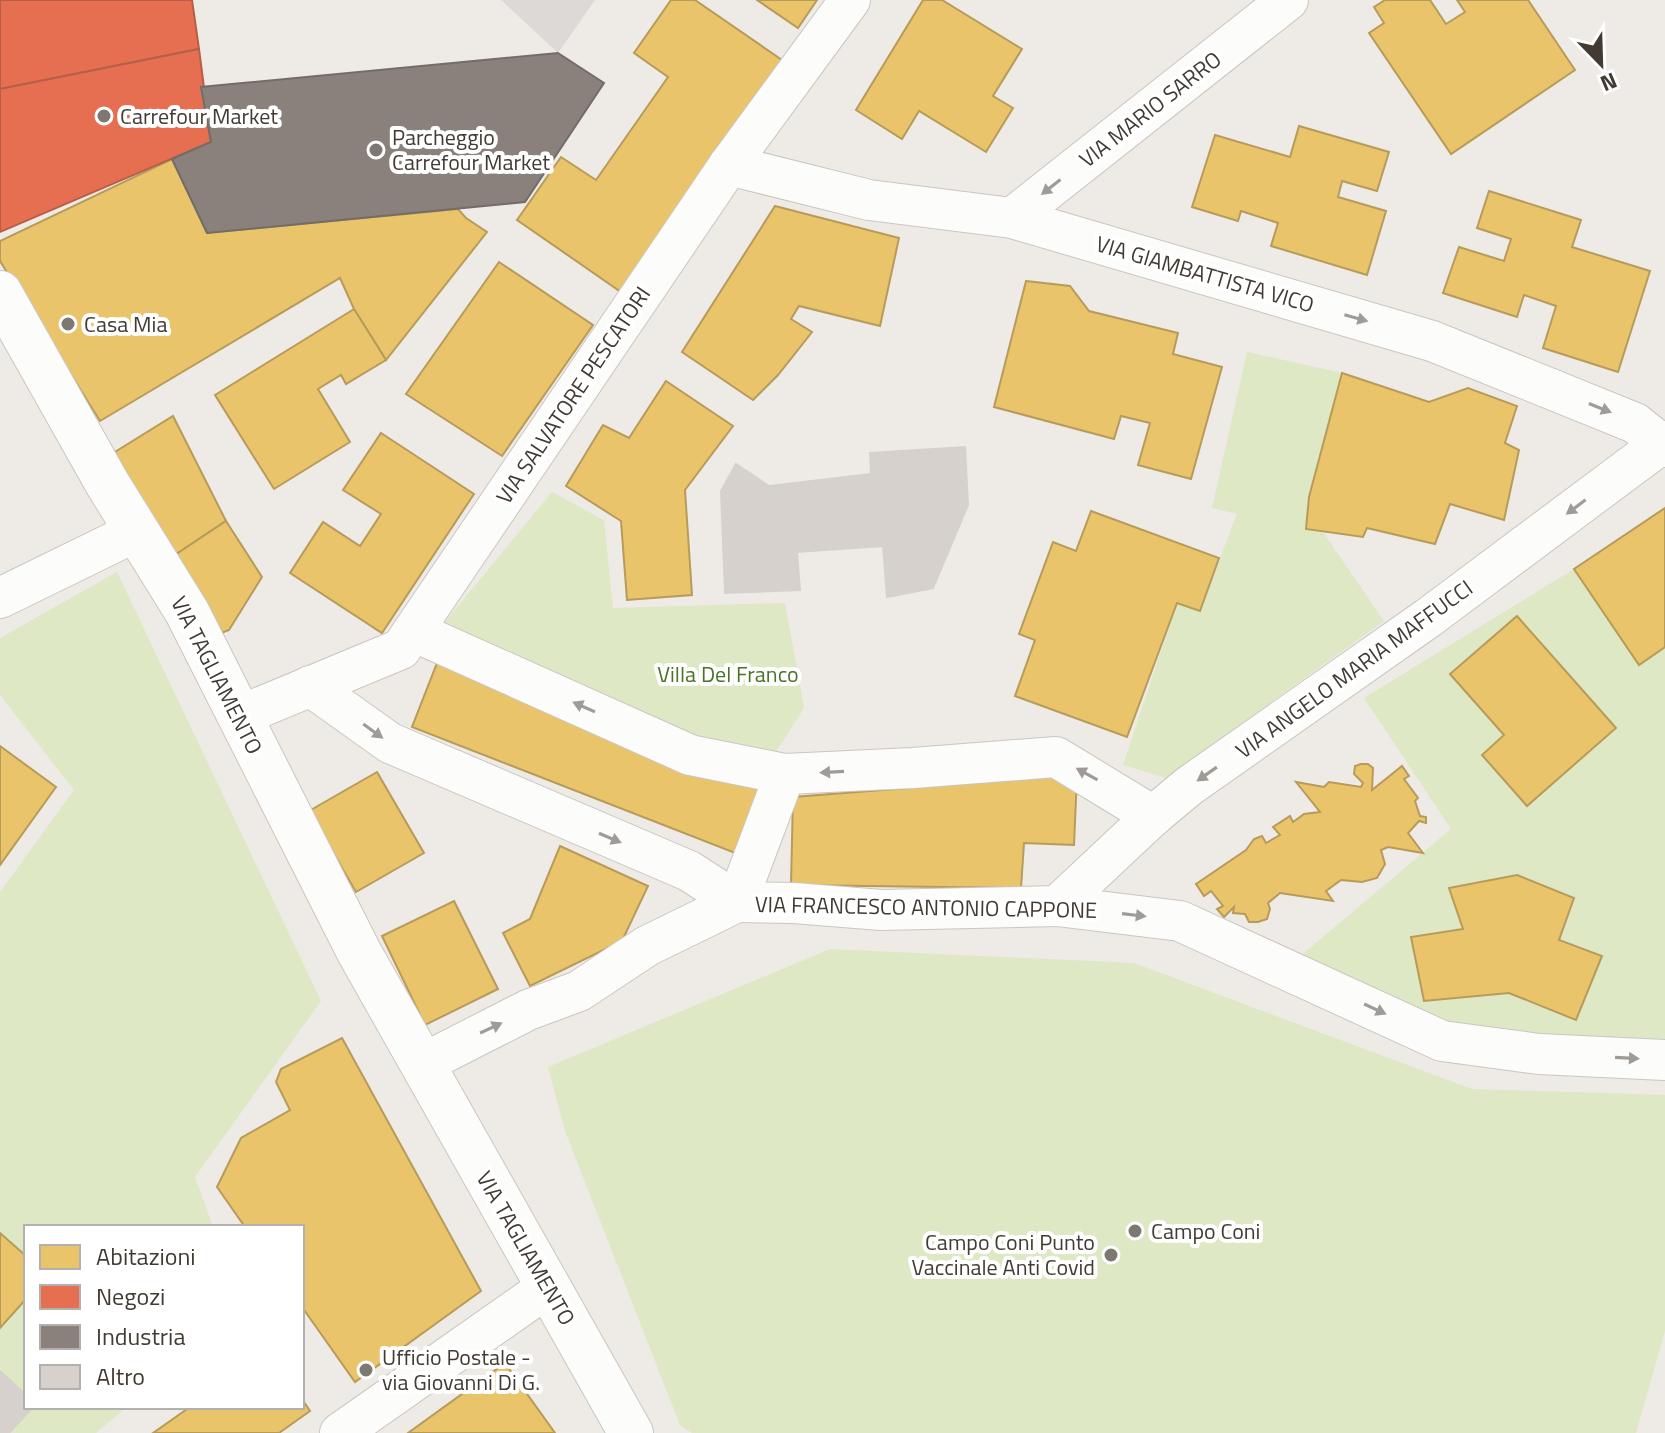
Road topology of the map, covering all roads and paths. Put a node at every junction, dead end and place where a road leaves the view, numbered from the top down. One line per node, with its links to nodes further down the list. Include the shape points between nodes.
1 (850, 0): 3 (street, VIA SALVATORE PESCATORI)
2 (1288, 0): 4 (street, VIA MARIO SARRO, one-way to 4)
3 (729, 165): 4 (street, VIA GIAMBATTISTA VICO, via 869,200); 9 (street, VIA SALVATORE PESCATORI)
4 (1012, 218): 6 (street, VIA GIAMBATTISTA VICO, one-way to 6, via 1432,341 1635,423)
5 (0, 293): 7 (street, VIA TAGLIAMENTO)
6 (1664, 444): 13 (street, VIA ANGELO MARIA MAFFUCCI, one-way to 13)
7 (137, 531): 8 (street); 11 (street, VIA TAGLIAMENTO, via 187,612)
8 (0, 598)
9 (413, 631): 10 (street, VIA SALVATORE PESCATORI, via 401,649); 12 (street, one-way to 9, via 690,755)
10 (310, 686): 11 (street, VIA SALVATORE PESCATORI); 14 (street, VIA FRANCESCO ANTONIO CAPPONE, one-way to 14, via 390,743 689,871)
11 (239, 716): 17 (street, VIA TAGLIAMENTO)
12 (785, 774): 13 (street, one-way to 12, via 1056,757); 14 (street)
13 (1153, 816): 15 (street, VIA ANGELO MARIA MAFFUCCI)
14 (737, 902): 15 (street, VIA FRANCESCO ANTONIO CAPPONE, via 881,910); 17 (street, one-way to 14, via 528,1010 579,991 647,946)
15 (1057, 906): 16 (street, VIA FRANCESCO ANTONIO CAPPONE, one-way to 16, via 1180,921 1442,1041 1539,1054)
16 (1665, 1060)
17 (422, 1064): 18 (street, VIA TAGLIAMENTO)
18 (548, 1287): 19 (street); 20 (street, VIA TAGLIAMENTO)
19 (340, 1433)
20 (631, 1433)

